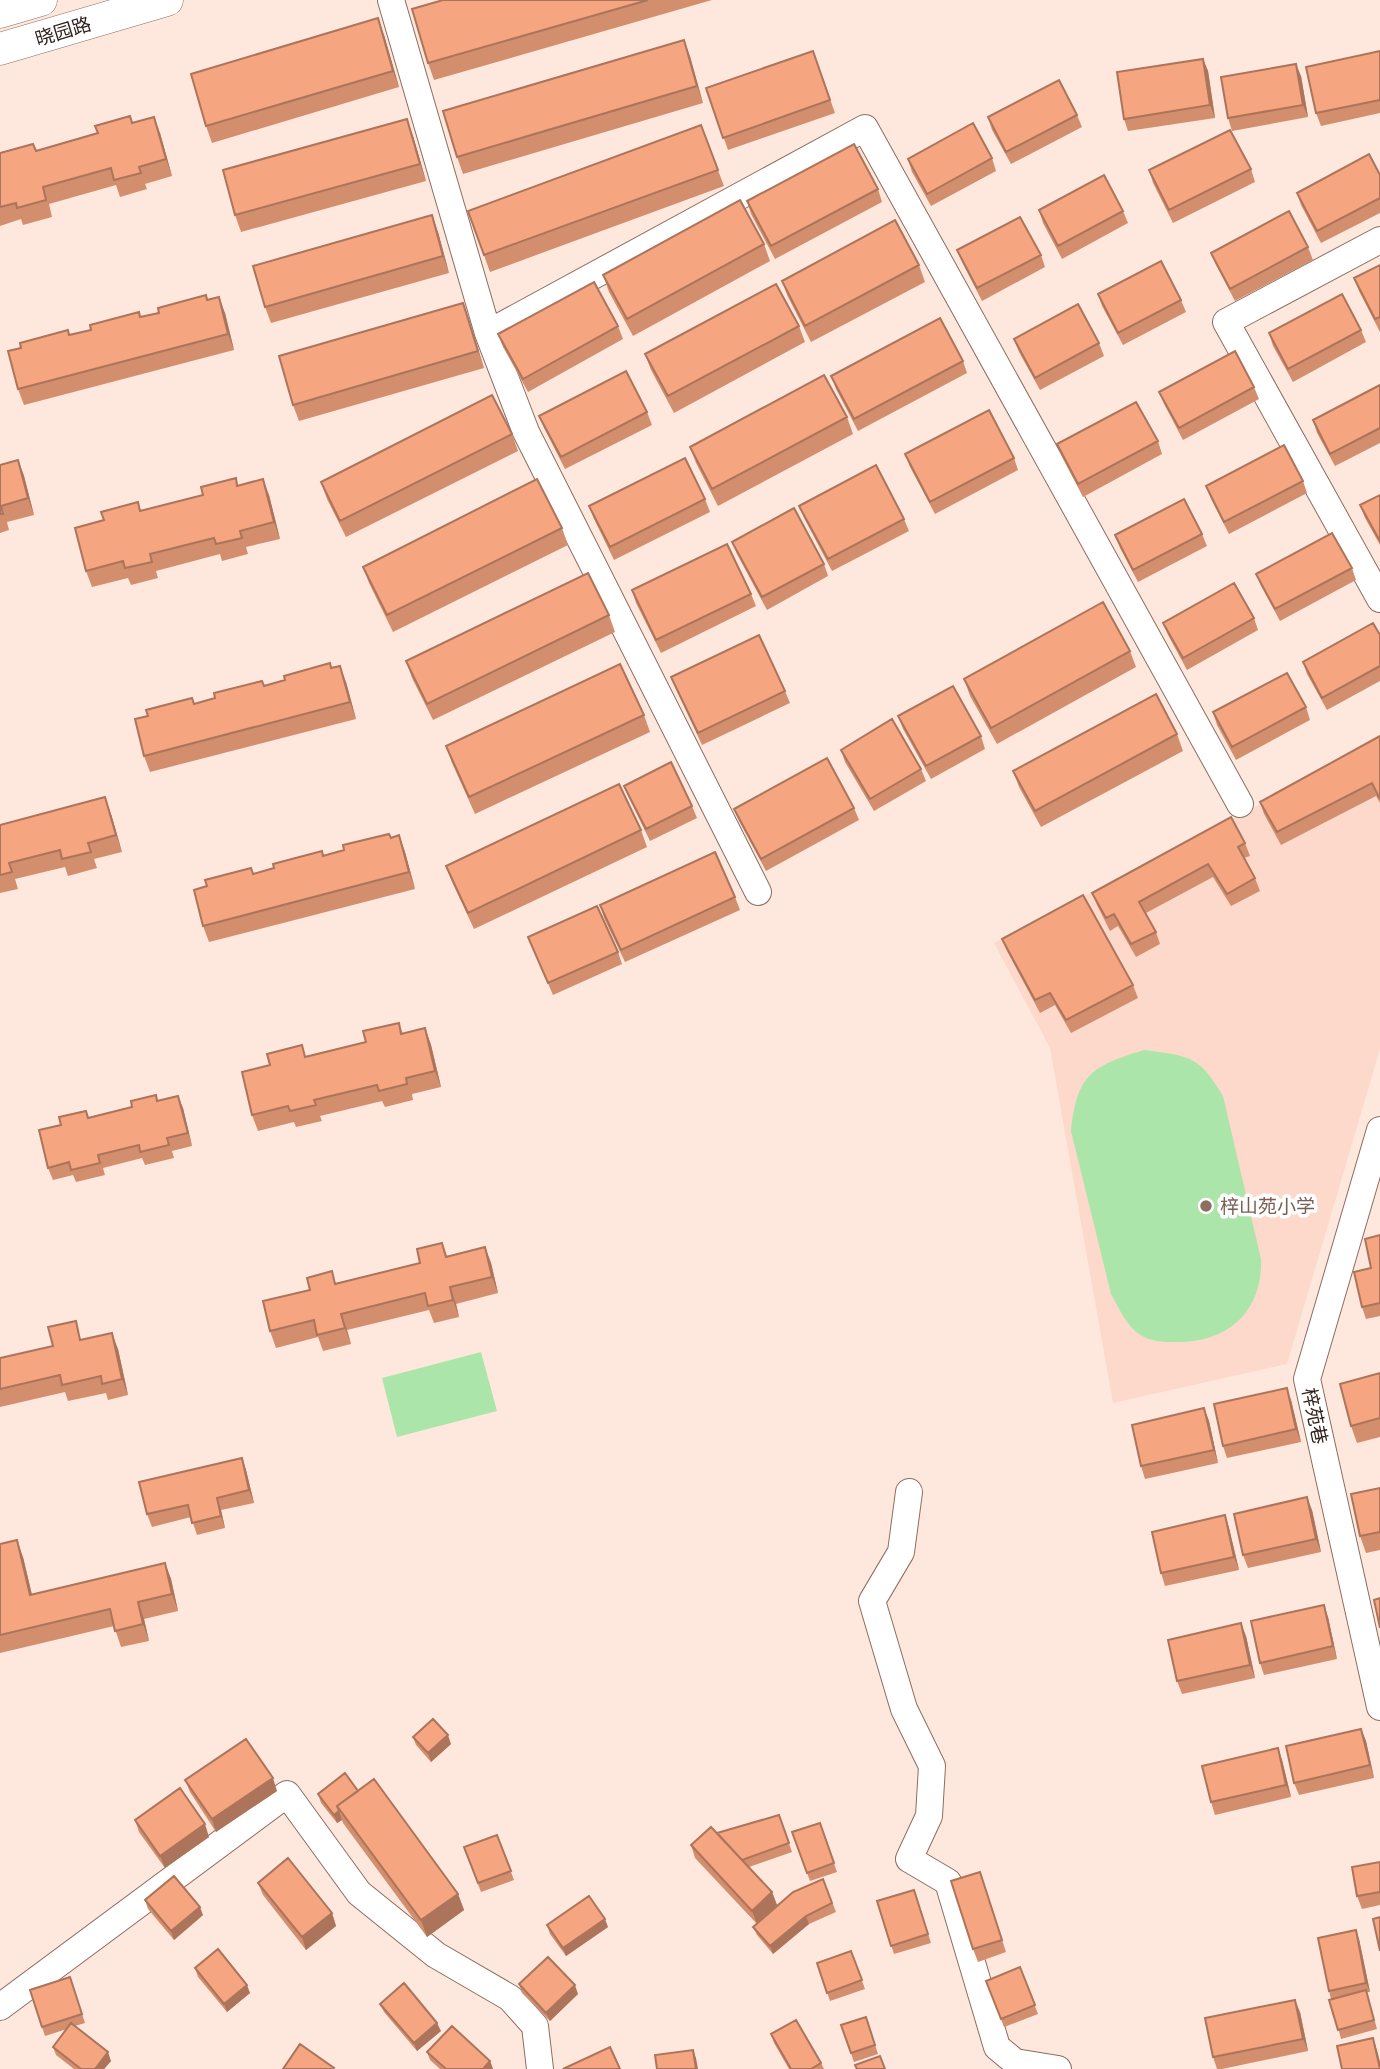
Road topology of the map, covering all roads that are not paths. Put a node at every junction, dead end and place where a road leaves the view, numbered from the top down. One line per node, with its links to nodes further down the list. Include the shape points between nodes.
1 (41, 0): 4 (street, 晓园路)
2 (167, 0): 5 (street, 晓园路)
3 (391, 0): 7 (street)
4 (0, 12)
5 (0, 50)
6 (1380, 240): 8 (street, via 1226,323)
7 (488, 333): 9 (street, via 865,128); 10 (street, via 526,432)
8 (1380, 599)
9 (1240, 804)
10 (758, 892)
11 (1380, 1130): 13 (street, 梓苑巷, via 1307,1380)
12 (909, 1492): 15 (street, via 901,1552 872,1601 904,1709 932,1766 929,1816 909,1858 948,1882 997,2047)
13 (1380, 1707)
14 (0, 2007): 16 (street, via 287,1794 359,1893 436,1955 510,1998 535,2026)
15 (1013, 2065): 17 (street)
16 (540, 2069)
17 (1058, 2069)

